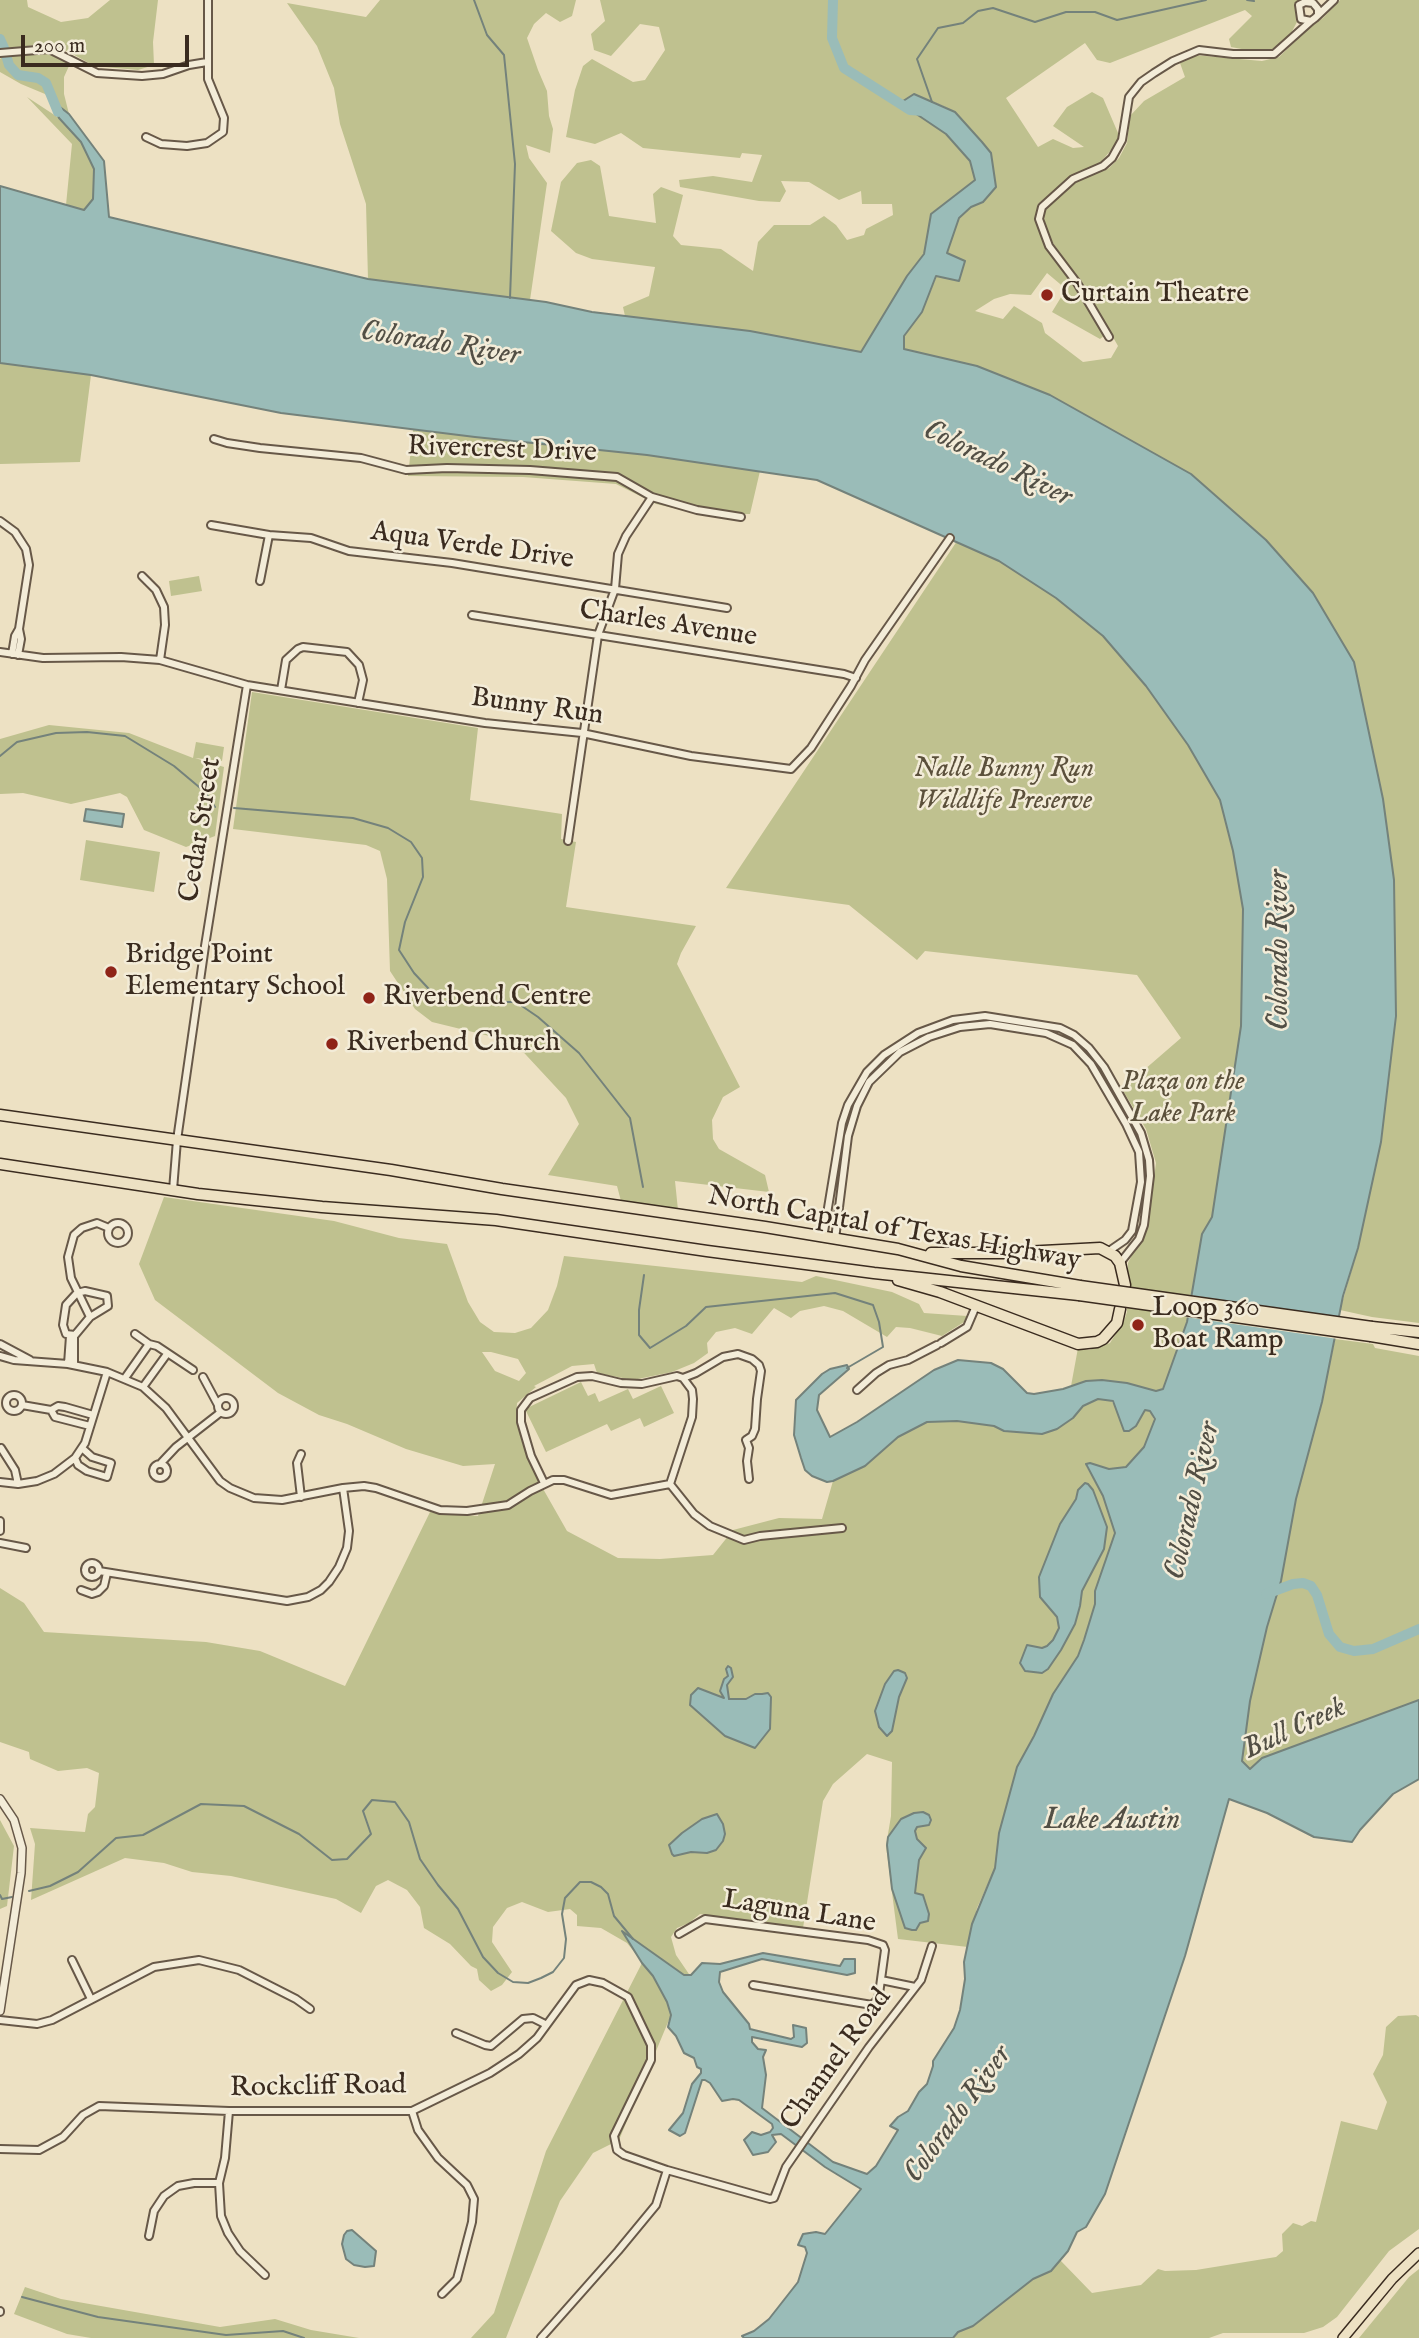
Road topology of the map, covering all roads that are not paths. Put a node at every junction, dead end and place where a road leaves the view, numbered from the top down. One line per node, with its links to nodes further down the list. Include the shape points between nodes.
1 (208, 0): 6 (street)
2 (1334, 0): 3 (street)
3 (1318, 14): 4 (street); 4 (street, via 1313,3 1305,2 1298,9 1301,19)
4 (1311, 21): 8 (street, via 1274,54 1199,50 1154,73 1129,97 1122,140 1112,158 1073,179 1042,207 1039,219 1049,246)
5 (0, 53): 6 (street, via 48,49 97,73 142,76)
6 (207, 62): 7 (street, via 208,79 224,118 223,132 207,143 187,146 161,144)
7 (146, 137)
8 (1109, 337)
9 (214, 439): 10 (street, Rivercrest Drive, via 361,458 406,470 516,470 617,477)
10 (652, 497): 11 (street, Rivercrest Drive); 18 (street, via 618,554)
11 (741, 517)
12 (0, 521): 23 (street, via 15,532 29,565)
13 (211, 525): 14 (street, Aqua Verde Drive)
14 (269, 535): 17 (street); 18 (street, Aqua Verde Drive, via 311,537 349,551)
15 (950, 538): 25 (street, Bunny Run)
16 (142, 576): 24 (street, via 164,607)
17 (260, 581)
18 (615, 589): 19 (street, Aqua Verde Drive); 21 (street)
19 (727, 608)
20 (472, 615): 21 (street, Charles Avenue)
21 (598, 635): 25 (street, Charles Avenue); 29 (street)
22 (0, 652): 23 (street, Bunny Run)
23 (15, 654): 24 (street, Bunny Run)
24 (160, 660): 26 (street, Bunny Run)
25 (856, 678): 29 (street, Bunny Run, via 811,748 790,769 691,756)
26 (247, 685): 27 (street, Bunny Run); 38 (street, Cedar Street)
27 (281, 690): 28 (street, Bunny Run); 28 (street, via 286,660 298,649 346,652 359,665 363,680)
28 (358, 703): 29 (street, Bunny Run)
29 (582, 733): 30 (street)
30 (568, 841)
31 (1006, 1023): 32 (street, via 960,1027); 33 (street, via 1060,1028 1089,1048); 34 (street, via 1059,1037 1084,1055)
32 (898, 1049): 36 (street, via 874,1063 861,1081); 37 (street, via 870,1082)
33 (1104, 1067): 34 (street); 46 (street, via 1141,1133 1150,1168 1142,1232)
34 (1096, 1072): 45 (street, via 1134,1140 1141,1167 1132,1231)
35 (0, 1115): 38 (highway, North Capital of Texas Highway)
36 (839, 1134): 37 (street); 42 (street)
37 (848, 1136): 43 (street)
38 (177, 1140): 40 (street, Cedar Street); 42 (highway, North Capital of Texas Highway)
39 (0, 1164): 40 (highway, North Capital of Texas Highway)
40 (173, 1191): 47 (highway, North Capital of Texas Highway, via 496,1220)
41 (109, 1228): 50 (street, via 97,1223 74,1235 68,1270)
42 (823, 1237): 43 (highway, North Capital of Texas Highway)
43 (835, 1239): 44 (highway, North Capital of Texas Highway)
44 (910, 1251): 45 (highway, via 952,1255 1091,1246); 49 (highway, North Capital of Texas Highway)
45 (1109, 1251): 46 (highway)
46 (1121, 1263): 48 (highway)
47 (874, 1273): 49 (highway, North Capital of Texas Highway); 51 (highway)
48 (1125, 1285)
49 (1079, 1290): 54 (highway, North Capital of Texas Highway, bridge)
50 (77, 1293): 53 (street); 53 (street, via 107,1296 108,1306); 57 (street, via 63,1314 66,1334)
51 (976, 1306): 52 (highway, via 1085,1344 1113,1331); 71 (street, via 967,1328 908,1360 889,1365)
52 (1120, 1309)
53 (90, 1317): 57 (street)
54 (1371, 1331): 55 (highway, North Capital of Texas Highway); 59 (highway, North Capital of Texas Highway)
55 (1419, 1332)
56 (135, 1334): 60 (street)
57 (72, 1335): 64 (street)
58 (0, 1344): 63 (street)
59 (1419, 1344)
60 (149, 1345): 61 (street); 68 (street)
61 (167, 1354): 65 (street); 70 (street)
62 (0, 1356): 63 (street)
63 (32, 1360): 64 (street)
64 (71, 1364): 66 (street)
65 (193, 1370)
66 (107, 1372): 68 (street); 74 (street)
67 (203, 1377): 76 (street, via 220,1409)
68 (125, 1378): 70 (street)
69 (683, 1378): 82 (street, via 738,1354 759,1365 755,1429 746,1440); 84 (street, via 642,1384 577,1377 530,1398 521,1410 521,1422); 86 (street, via 692,1390 692,1417)
70 (143, 1387): 76 (street)
71 (857, 1390)
72 (22, 1405): 73 (street)
73 (51, 1410): 74 (street, via 58,1406); 75 (street, via 55,1417)
74 (93, 1415): 75 (street)
75 (90, 1426): 78 (street)
76 (188, 1437): 81 (street); 88 (street, via 211,1472 230,1488 254,1499)
77 (1, 1448): 85 (street)
78 (82, 1448): 80 (street); 80 (street, via 92,1458 111,1463 107,1477 87,1471)
79 (302, 1454): 88 (street, via 297,1462)
80 (75, 1458): 85 (street, via 46,1478)
81 (161, 1463)
82 (749, 1479)
83 (0, 1482): 85 (street)
84 (544, 1483): 86 (street, via 564,1480 611,1495); 87 (street, via 509,1505 467,1511 433,1508 376,1488)
85 (18, 1484)
86 (670, 1484): 90 (street, via 701,1521 744,1540)
87 (343, 1488): 88 (street); 94 (street, via 347,1548 329,1582 308,1597 287,1601 103,1572 104,1586 98,1592)
88 (301, 1497)
89 (0, 1521): 91 (street)
90 (842, 1528)
91 (0, 1531)
92 (0, 1543): 93 (street)
93 (26, 1548)
94 (81, 1590)
95 (0, 1799): 104 (street, via 14,1820 22,1848)
96 (679, 1934): 99 (street, Laguna Lane, via 705,1919 877,1942 885,1950)
97 (932, 1946): 101 (street, Channel Road, via 926,1970)
98 (72, 1959): 102 (street)
99 (881, 1980): 100 (street, Laguna Lane, via 872,2005); 101 (street, Laguna Lane)
100 (753, 1985)
101 (915, 1987): 111 (street, Channel Road, via 786,2167 774,2197 767,2200)
102 (91, 2000): 103 (street, via 154,1967 199,1961 239,1969); 105 (street, via 37,2024)
103 (310, 2009)
104 (0, 2011)
105 (0, 2020)
106 (545, 2024): 107 (street, via 533,2018 523,2020 491,2046); 109 (street, Rockcliff Road, via 537,2038 490,2073); 111 (street, Rockcliff Road, via 576,1985 589,1980 628,1997 652,2052 614,2143 624,2155)
107 (456, 2033)
108 (229, 2111): 109 (street, Rockcliff Road); 110 (street, Rockcliff Road, via 100,2106 48,2146 26,2151); 112 (street)
109 (412, 2111): 116 (street, via 418,2130 474,2199 457,2279)
110 (0, 2149)
111 (667, 2170): 117 (street, via 656,2205)
112 (219, 2183): 113 (street, via 178,2186 164,2196 154,2211); 115 (street, via 221,2216 228,2233)
113 (149, 2236)
114 (1419, 2253): 118 (main road)
115 (265, 2275)
116 (442, 2294)
117 (541, 2338)
118 (1343, 2338)

